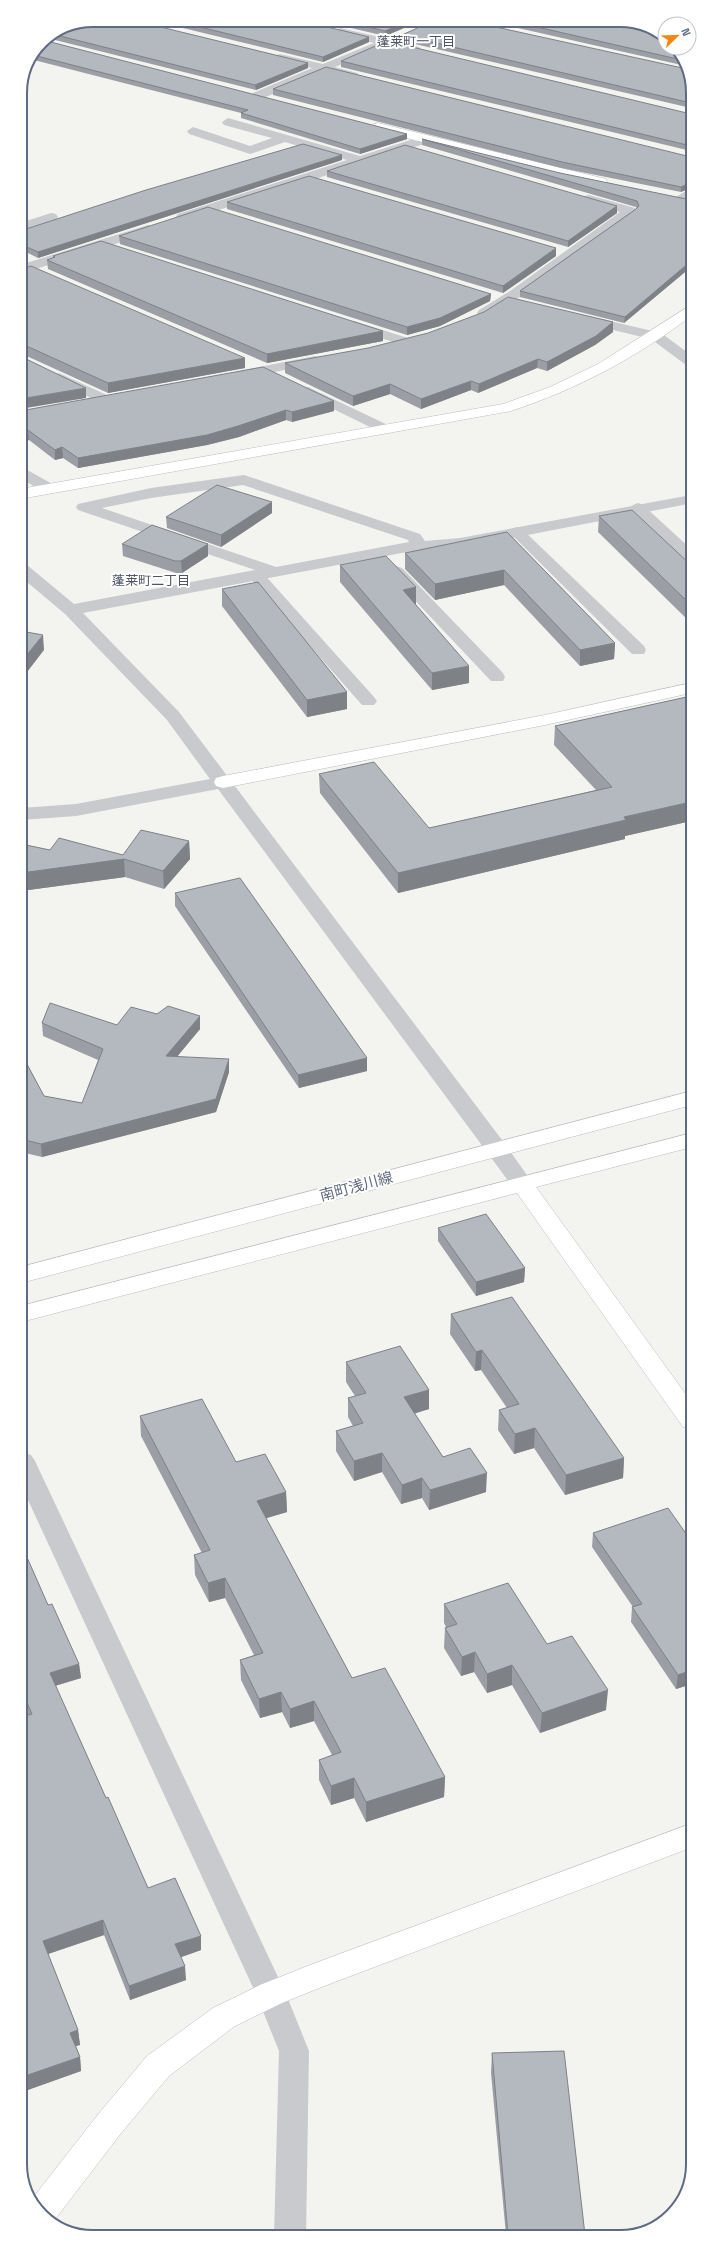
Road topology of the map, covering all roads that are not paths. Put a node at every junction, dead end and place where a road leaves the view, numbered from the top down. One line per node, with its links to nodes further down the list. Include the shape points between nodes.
1 (325, 27): 3 (street)
2 (401, 36): 3 (street)
3 (386, 42): 4 (street); 6 (street)
4 (424, 51)
5 (265, 53): 6 (street)
6 (325, 68): 7 (street); 9 (street)
7 (363, 77)
8 (242, 93): 9 (street)
9 (257, 96): 10 (street)
10 (272, 100)
11 (228, 122): 14 (street)
12 (364, 124): 15 (street)
13 (193, 131): 14 (street, via 250,150)
14 (285, 138): 17 (street)
15 (426, 139): 16 (street); 21 (street)
16 (406, 146): 17 (street); 18 (street)
17 (360, 160): 19 (street)
18 (458, 161)
19 (309, 177): 20 (street); 25 (street)
20 (331, 183)
21 (614, 184)
22 (666, 195): 24 (street)
23 (578, 196): 32 (street, via 630,211)
24 (686, 197)
25 (208, 209): 26 (street); 29 (street)
26 (231, 216)
27 (51, 217): 28 (street)
28 (27, 225)
29 (102, 244): 31 (street); 33 (street)
30 (555, 250): 32 (street)
31 (125, 251)
32 (570, 254): 37 (street)
33 (27, 266)
34 (27, 268): 35 (street)
35 (51, 276)
36 (490, 296): 37 (street)
37 (505, 300): 38 (street); 41 (street)
38 (520, 304)
39 (686, 313): 43 (street)
40 (573, 316): 43 (street)
41 (471, 319)
42 (338, 320): 44 (street, via 412,340)
43 (656, 336): 46 (street); 54 (street, via 599,370 536,399 506,408)
44 (375, 348)
45 (328, 357): 48 (street)
46 (686, 358)
47 (244, 361): 48 (street)
48 (265, 370): 50 (street); 54 (street)
49 (49, 372): 52 (street)
50 (228, 377)
51 (122, 397): 52 (street)
52 (106, 400): 53 (street)
53 (83, 404)
54 (388, 430): 56 (street)
55 (27, 475): 56 (street)
56 (50, 489): 59 (street)
57 (686, 492): 60 (street)
58 (686, 492): 62 (street)
59 (27, 493)
60 (638, 508): 61 (street); 64 (lane)
61 (517, 532): 62 (street, via 460,543); 69 (lane)
62 (418, 541): 63 (street); 65 (street, via 244,480 151,493 84,507)
63 (378, 552): 65 (street); 70 (lane)
64 (686, 552)
65 (274, 572): 67 (street)
66 (27, 574): 68 (street)
67 (256, 575): 68 (street); 72 (lane)
68 (71, 610): 73 (street, via 173,716)
69 (638, 650)
70 (497, 677)
71 (686, 689): 73 (street, via 545,720)
72 (368, 701)
73 (223, 782): 74 (street, via 76,810); 77 (street)
74 (27, 814)
75 (686, 1100): 77 (street, 南町浅川線)
76 (686, 1142): 78 (street)
77 (497, 1149): 78 (street); 79 (street, 南町浅川線)
78 (523, 1186): 80 (street); 81 (street)
79 (27, 1273)
80 (27, 1312)
81 (686, 1413)
82 (27, 1472): 84 (street)
83 (686, 1838): 84 (street)
84 (271, 1994): 85 (street, via 224,2017 158,2066); 86 (street, via 294,2051)
85 (44, 2209)
86 (290, 2230)

